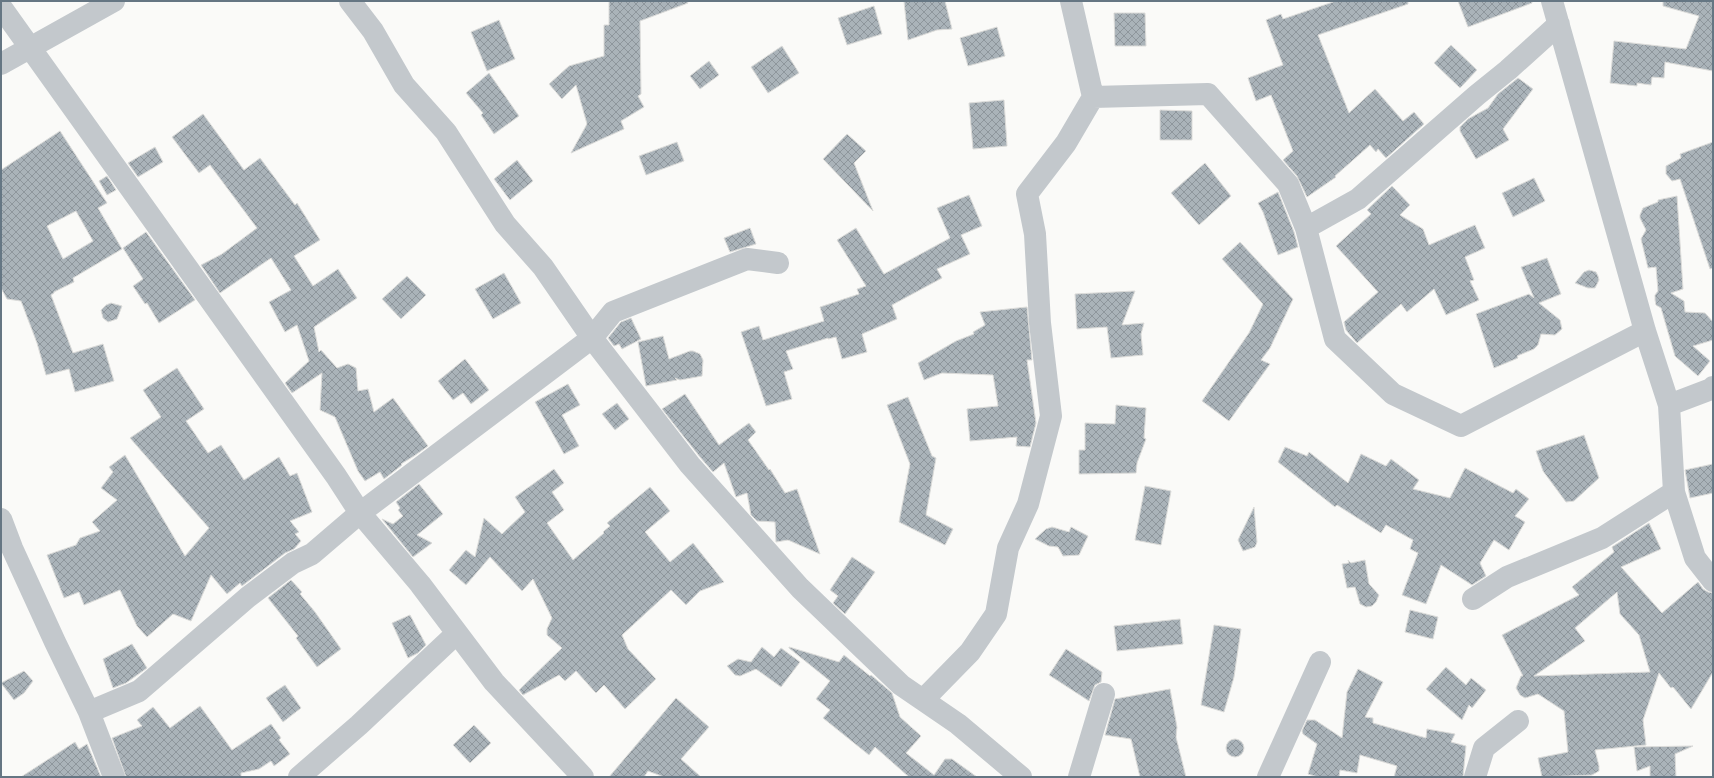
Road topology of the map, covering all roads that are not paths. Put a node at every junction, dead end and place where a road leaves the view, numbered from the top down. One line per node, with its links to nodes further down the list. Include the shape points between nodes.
1 (114, 1): 7 (street)
2 (350, 1): 13 (street, via 373,31 404,85 446,132 505,224 543,267)
3 (1071, 1): 9 (street)
4 (1552, 1): 6 (street)
5 (1, 7): 7 (street)
6 (1559, 24): 10 (street, via 1358,199); 12 (street)
7 (31, 48): 8 (street); 17 (street)
8 (1, 64)
9 (1093, 97): 10 (street, via 1208,94 1288,184); 24 (street, via 1066,142 1027,194 1035,234 1040,323 1051,416 1028,504 1008,548 996,614 970,652)
10 (1306, 228): 12 (street, via 1335,339 1393,394 1461,426)
11 (778, 263): 13 (street, via 747,258 613,312)
12 (1645, 331): 15 (street)
13 (592, 338): 17 (street); 24 (street, via 690,465 795,582 901,685)
14 (1713, 387): 15 (street)
15 (1669, 405): 16 (street)
16 (1674, 492): 19 (street, via 1695,558); 20 (street, via 1602,538 1507,577)
17 (360, 513): 21 (street, via 420,584); 25 (street, via 312,554 293,563 248,597 139,691)
18 (1, 519): 25 (street, via 12,548)
19 (1713, 581)
20 (1473, 599)
21 (456, 632): 28 (street, via 359,725); 29 (street, via 494,682)
22 (1320, 662): 32 (street)
23 (1104, 694): 31 (street)
24 (923, 700): 30 (street, via 958,724)
25 (89, 712): 27 (street)
26 (1518, 721): 33 (street, via 1484,748)
27 (114, 777)
28 (299, 777)
29 (583, 777)
30 (1021, 777)
31 (1079, 777)
32 (1268, 777)
33 (1475, 777)

